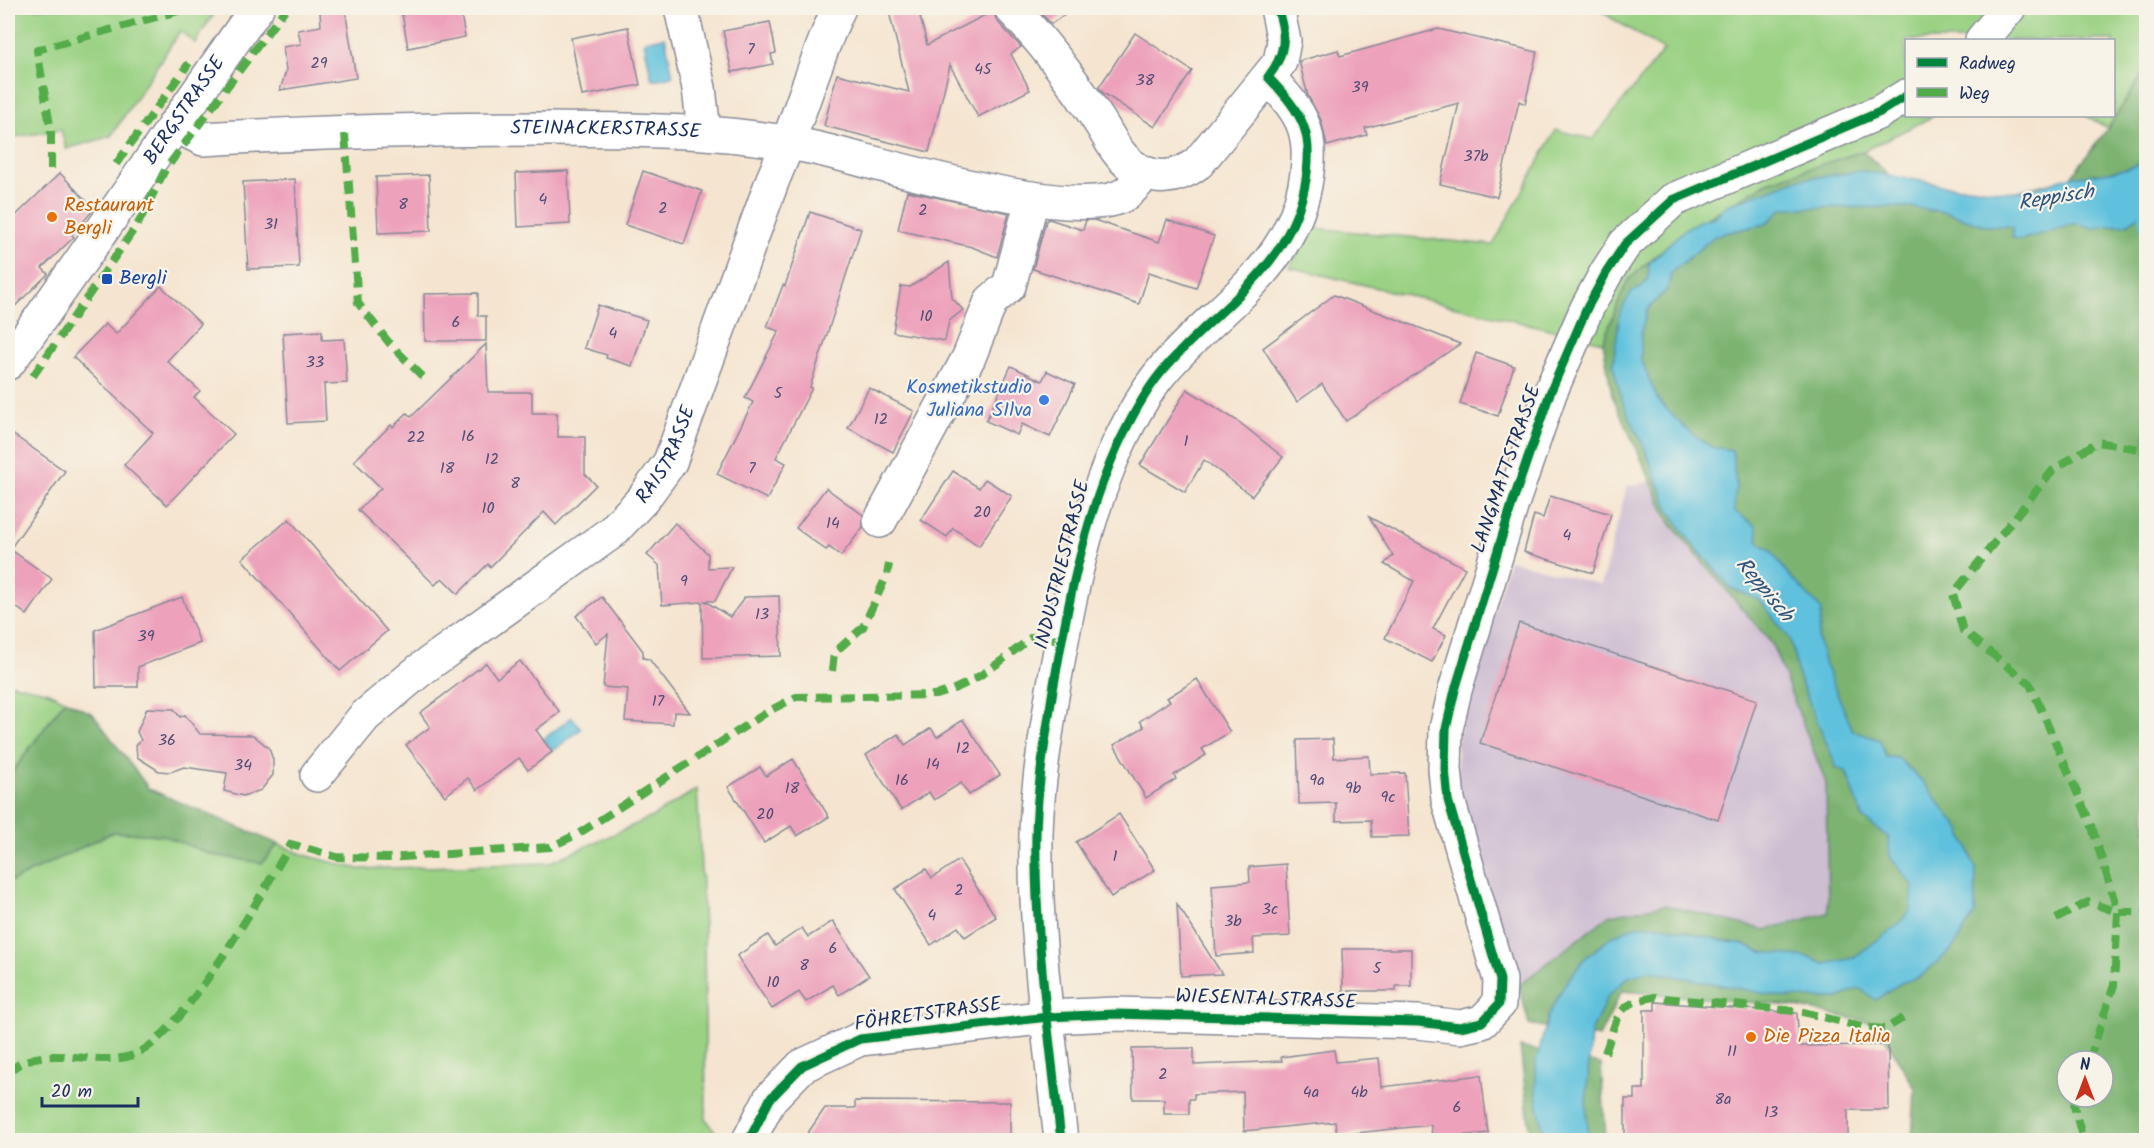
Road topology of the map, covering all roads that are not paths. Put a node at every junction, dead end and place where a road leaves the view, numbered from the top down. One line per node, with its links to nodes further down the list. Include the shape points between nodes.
1 (257, 8): 10 (street, BERGSTRASSE)
2 (681, 8): 11 (street, via 699,88)
3 (839, 8): 12 (street, RAISTRASSE, via 824,40)
4 (1011, 8): 13 (street, via 1052,55 1122,158)
5 (1277, 8): 8 (street, via 1284,41 1280,62)
6 (2009, 8): 7 (street)
7 (1983, 39)
8 (1268, 77): 13 (street, via 1198,163 1172,177); 18 (street, INDUSTRIESTRASSE, via 1292,102 1305,124 1308,153 1300,209 1281,249 1159,375 1124,432 1103,479 1061,640 1041,765 1036,835)
9 (1905, 97): 19 (street, LANGMATTSTRASSE, via 1880,112 1673,200 1625,244 1587,308 1550,393 1512,504 1446,729 1448,800 1500,980 1499,1004)
10 (174, 125): 11 (street, STEINACKERSTRASSE, via 203,139 491,129); 15 (street, BERGSTRASSE)
11 (704, 132): 12 (street, STEINACKERSTRASSE)
12 (789, 144): 14 (street, STEINACKERSTRASSE); 17 (street, RAISTRASSE, via 670,462 643,499 612,532 420,670 365,716)
13 (1146, 174): 14 (street, STEINACKERSTRASSE, via 1124,196 1087,203)
14 (1032, 200): 16 (street, via 1010,286 991,301 969,357)
15 (8, 363)
16 (880, 521)
17 (317, 775)
18 (1048, 1017): 19 (street, WIESENTALSTRASSE, via 1197,1015 1418,1022 1460,1027); 20 (street, FÖHRETSTRASSE, via 860,1039 802,1066 770,1099); 21 (street, INDUSTRIESTRASSE)
19 (1482, 1022)
20 (749, 1140)
21 (1061, 1140)

